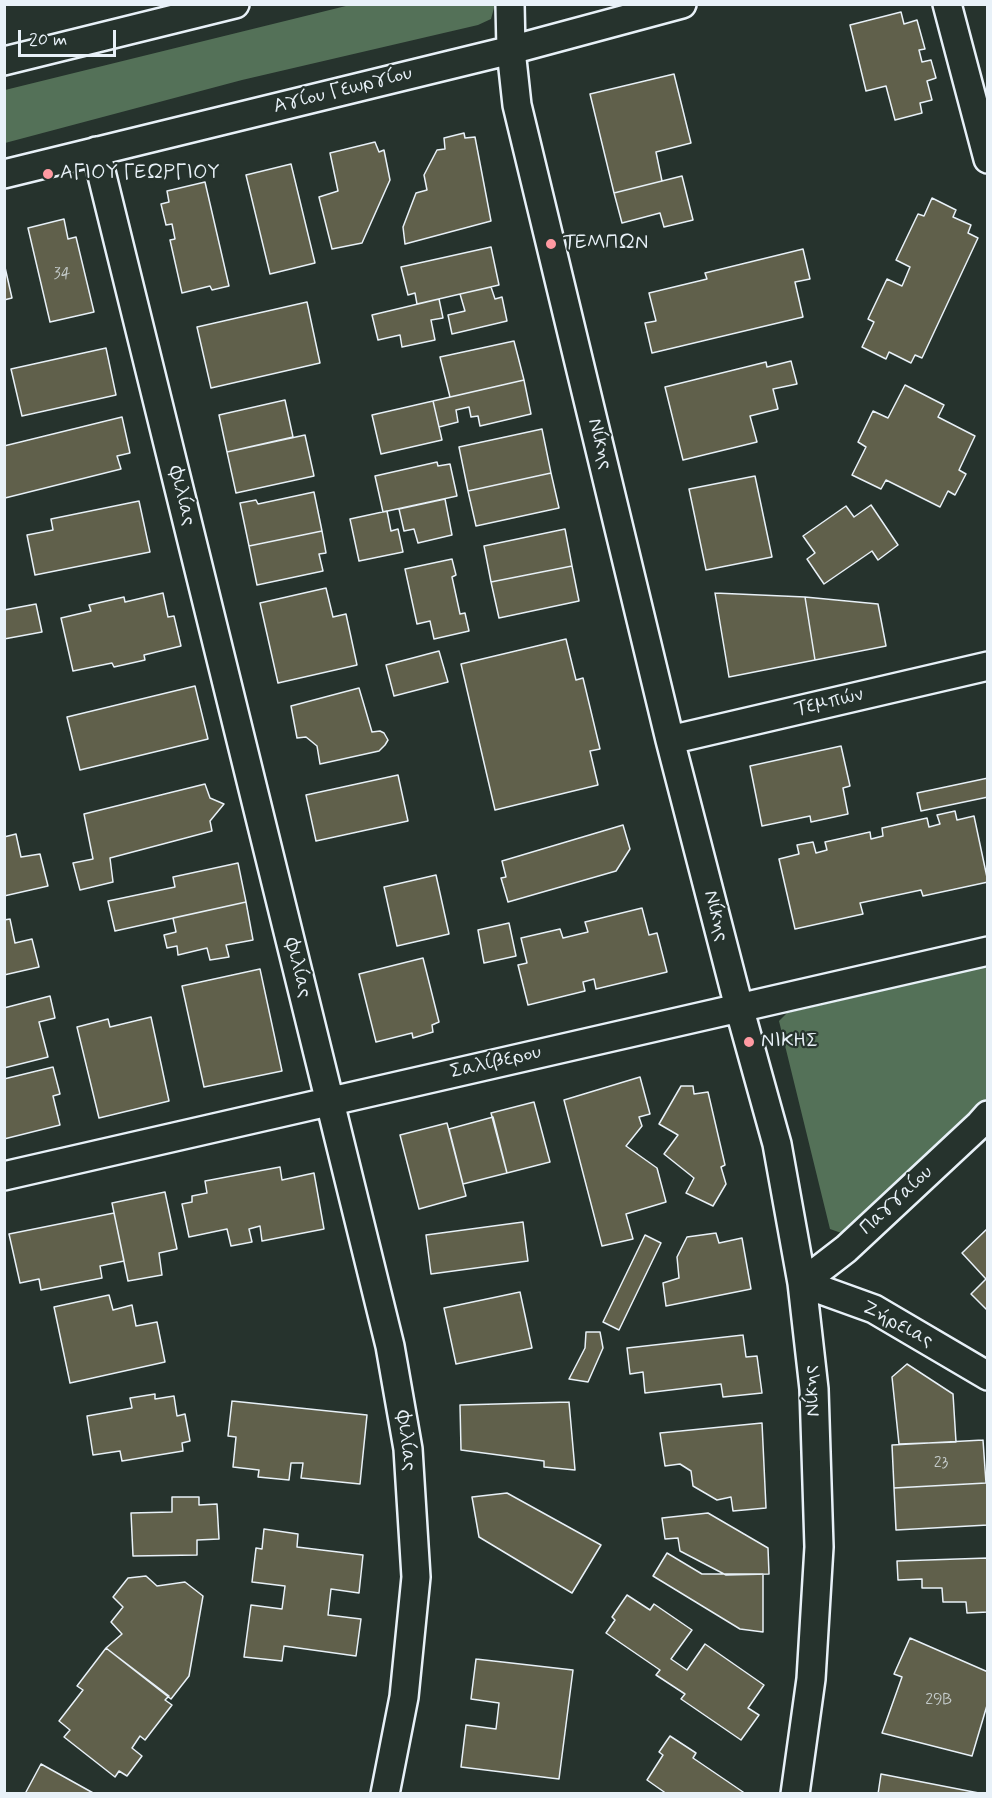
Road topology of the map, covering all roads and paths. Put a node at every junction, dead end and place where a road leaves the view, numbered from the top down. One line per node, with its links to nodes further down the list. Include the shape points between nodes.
1 (235, 4): 6 (street)
2 (510, 4): 5 (street, Νίκης)
3 (682, 4): 5 (street, Αγίου Γεωργίου)
4 (947, 4): 8 (street)
5 (511, 50): 7 (street, Αγίου Γεωργίου); 11 (street, Νίκης, via 517,105)
6 (4, 61)
7 (96, 151): 9 (street, Αγίου Γεωργίου); 14 (street, Φιλίας)
8 (987, 159)
9 (4, 174)
10 (987, 666): 11 (street, Τεμπών)
11 (670, 740): 13 (street, Νίκης)
12 (987, 951): 13 (street, Σαλίβερου)
13 (739, 1007): 14 (street, Σαλίβερου); 17 (street, Νίκης, via 777,1144)
14 (330, 1101): 16 (street, Σαλίβερου); 19 (street, Φιλίας, via 390,1346 408,1449 416,1577 404,1697)
15 (987, 1115): 17 (street, Παγγαίου, via 846,1249)
16 (4, 1176)
17 (802, 1282): 18 (street, Ζήρειας, via 874,1310); 20 (street, Νίκης, via 814,1389 819,1547 811,1678)
18 (987, 1376)
19 (385, 1794)
20 (795, 1794)

